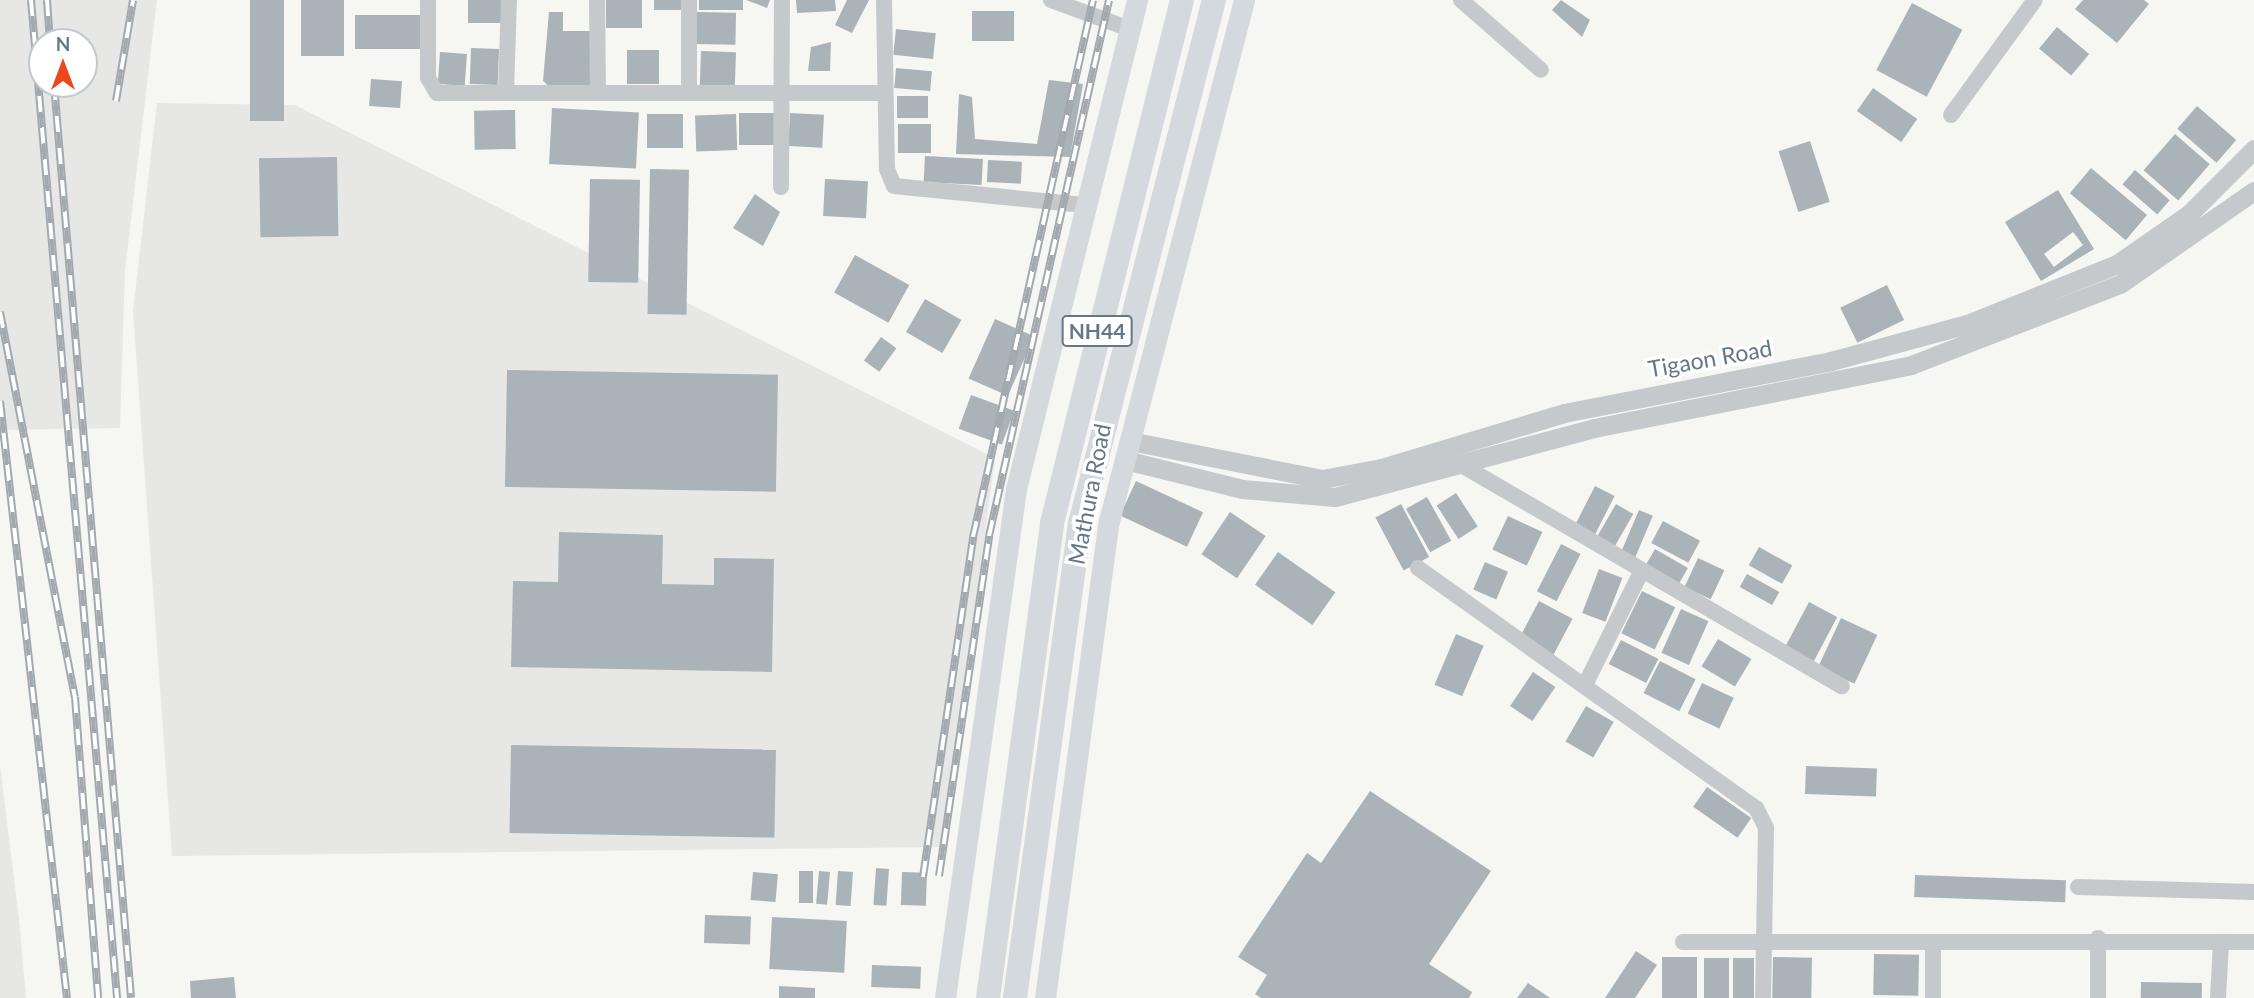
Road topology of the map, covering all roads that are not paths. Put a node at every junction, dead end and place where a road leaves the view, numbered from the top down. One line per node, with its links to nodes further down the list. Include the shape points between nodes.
1 (428, 0): 18 (street, via 433,92)
2 (509, 0): 18 (street)
3 (597, 0): 19 (street)
4 (689, 0): 16 (street)
5 (782, 0): 17 (street)
6 (884, 0): 20 (street)
7 (1051, 0): 14 (street)
8 (1138, 0): 14 (main road)
9 (1182, 0): 43 (highway, Mathura Road / NH44, via 1052,523)
10 (1214, 0): 44 (highway, Mathura Road / NH44, via 1108,400 1080,524)
11 (1244, 0): 28 (main road)
12 (1461, 0): 15 (street)
13 (2035, 0): 21 (street)
14 (1130, 29): 25 (main road)
15 (1541, 70)
16 (689, 92): 17 (street); 19 (street)
17 (783, 92): 20 (street); 23 (street)
18 (506, 93): 19 (street)
19 (598, 93)
20 (884, 93): 25 (street, via 887,169 894,186)
21 (1951, 116)
22 (2254, 149): 26 (street, Tigaon Road, via 2189,214 2117,264 1967,324)
23 (781, 187)
24 (2254, 191): 27 (street, Tigaon Road, via 2160,260 2108,289 1911,365)
25 (1086, 205): 42 (main road, via 1016,489)
26 (1831, 360): 27 (street); 28 (street, Tigaon Road, via 1564,413 1327,479 1298,479)
27 (1839, 382): 29 (street, Tigaon Road, via 1594,428)
28 (1127, 451): 29 (street, Tigaon Road, via 1303,498 1368,492); 45 (main road, via 1107,535)
29 (1465, 467): 31 (street)
30 (1418, 568): 32 (street)
31 (1641, 572): 32 (street); 33 (street)
32 (1586, 683): 41 (street, via 1763,818)
33 (1842, 686)
34 (2078, 887): 35 (street)
35 (2254, 892)
36 (2098, 938): 38 (street); 39 (street); 48 (street)
37 (1683, 942): 41 (street)
38 (1933, 942): 41 (street); 47 (street)
39 (2221, 942): 40 (street); 49 (street)
40 (2254, 942)
41 (1763, 944): 46 (street)
42 (945, 998)
43 (988, 998)
44 (1015, 998)
45 (1045, 998)
46 (1763, 998)
47 (1933, 998)
48 (2098, 998)
49 (2218, 998)

